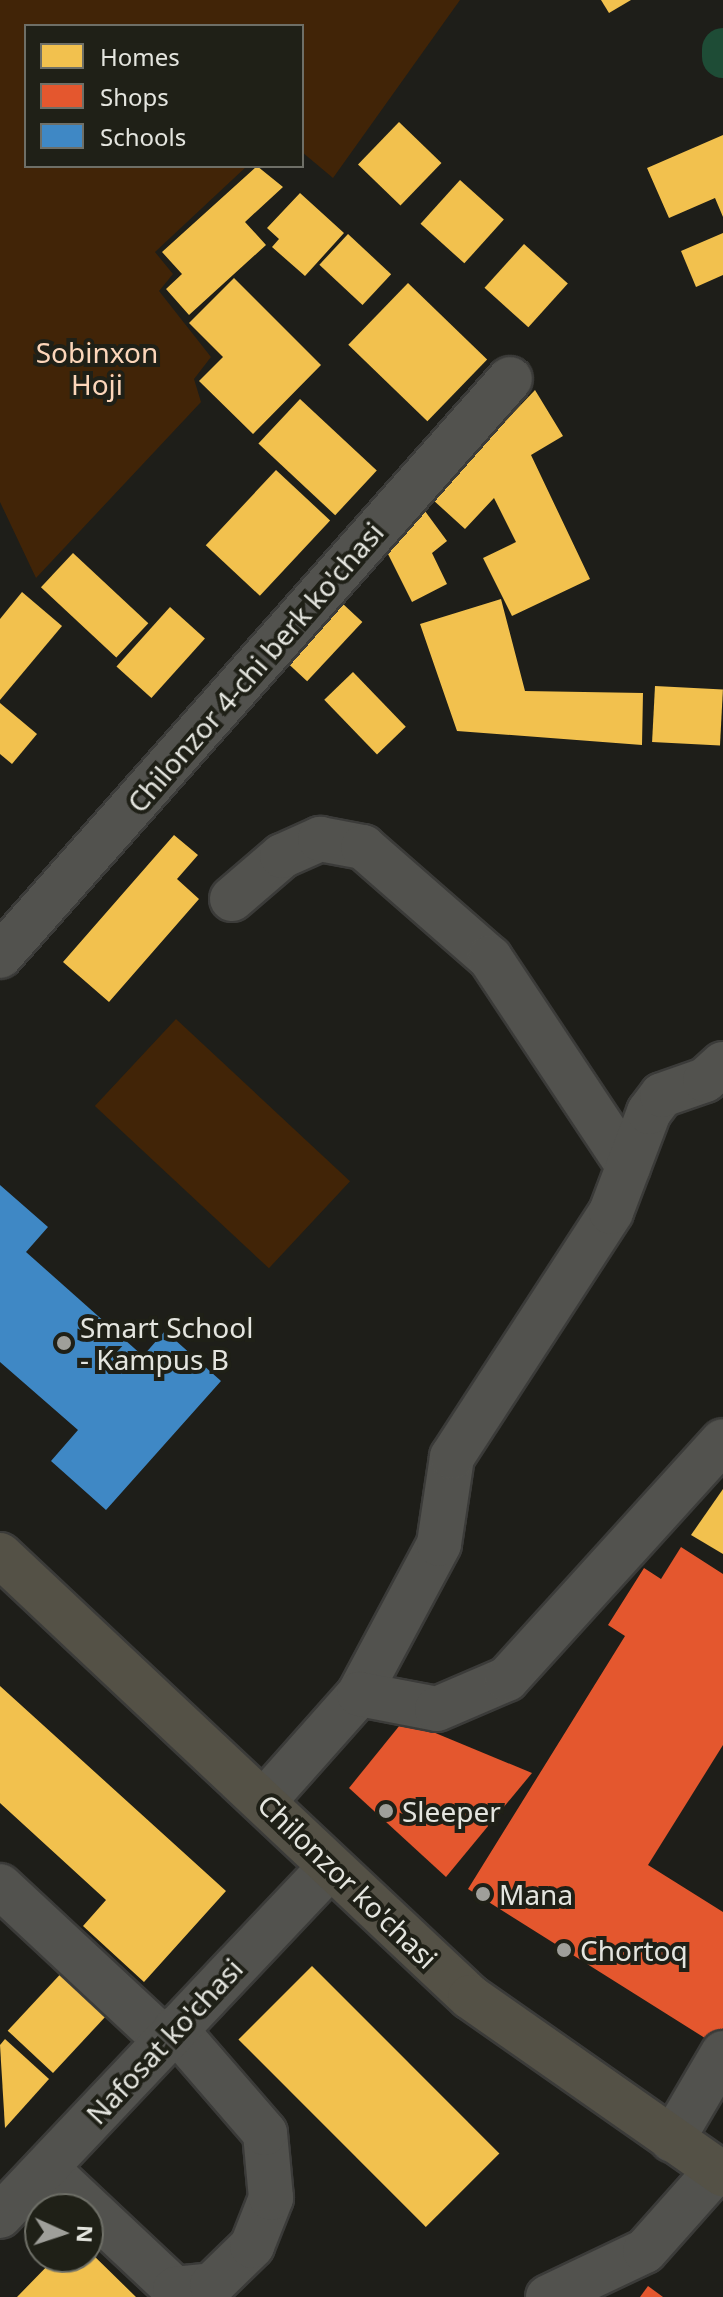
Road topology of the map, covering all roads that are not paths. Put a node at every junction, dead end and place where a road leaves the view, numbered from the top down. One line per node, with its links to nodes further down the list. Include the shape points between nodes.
1 (510, 379): 3 (street, Chilonzor 4-chi berk ko'chasi)
2 (232, 899): 5 (street, via 282,856 320,839 363,847 490,958)
3 (0, 956)
4 (723, 1064): 5 (street, via 705,1080 662,1095)
5 (628, 1166): 8 (street, via 611,1212 562,1294 469,1424 452,1457 439,1544)
6 (723, 1441): 8 (street, via 507,1679 437,1709)
7 (0, 1555): 9 (main road, Chilonzor ko'chasi)
8 (359, 1694): 9 (street)
9 (265, 1800): 10 (main road, Chilonzor ko'chasi)
10 (330, 1867): 12 (street, Nafosat ko'chasi); 14 (main road, Chilonzor ko'chasi, via 470,1997)
11 (0, 1886): 12 (street)
12 (170, 2034): 15 (street, Nafosat ko'chasi); 15 (street, via 265,2133 271,2198 252,2246 212,2285 175,2289)
13 (723, 2053): 14 (street)
14 (672, 2140): 16 (main road, Chilonzor ko'chasi)
15 (46, 2168): 17 (street, Nafosat ko'chasi)
16 (720, 2172): 18 (street, via 645,2251)
17 (1, 2213)
18 (548, 2297)

